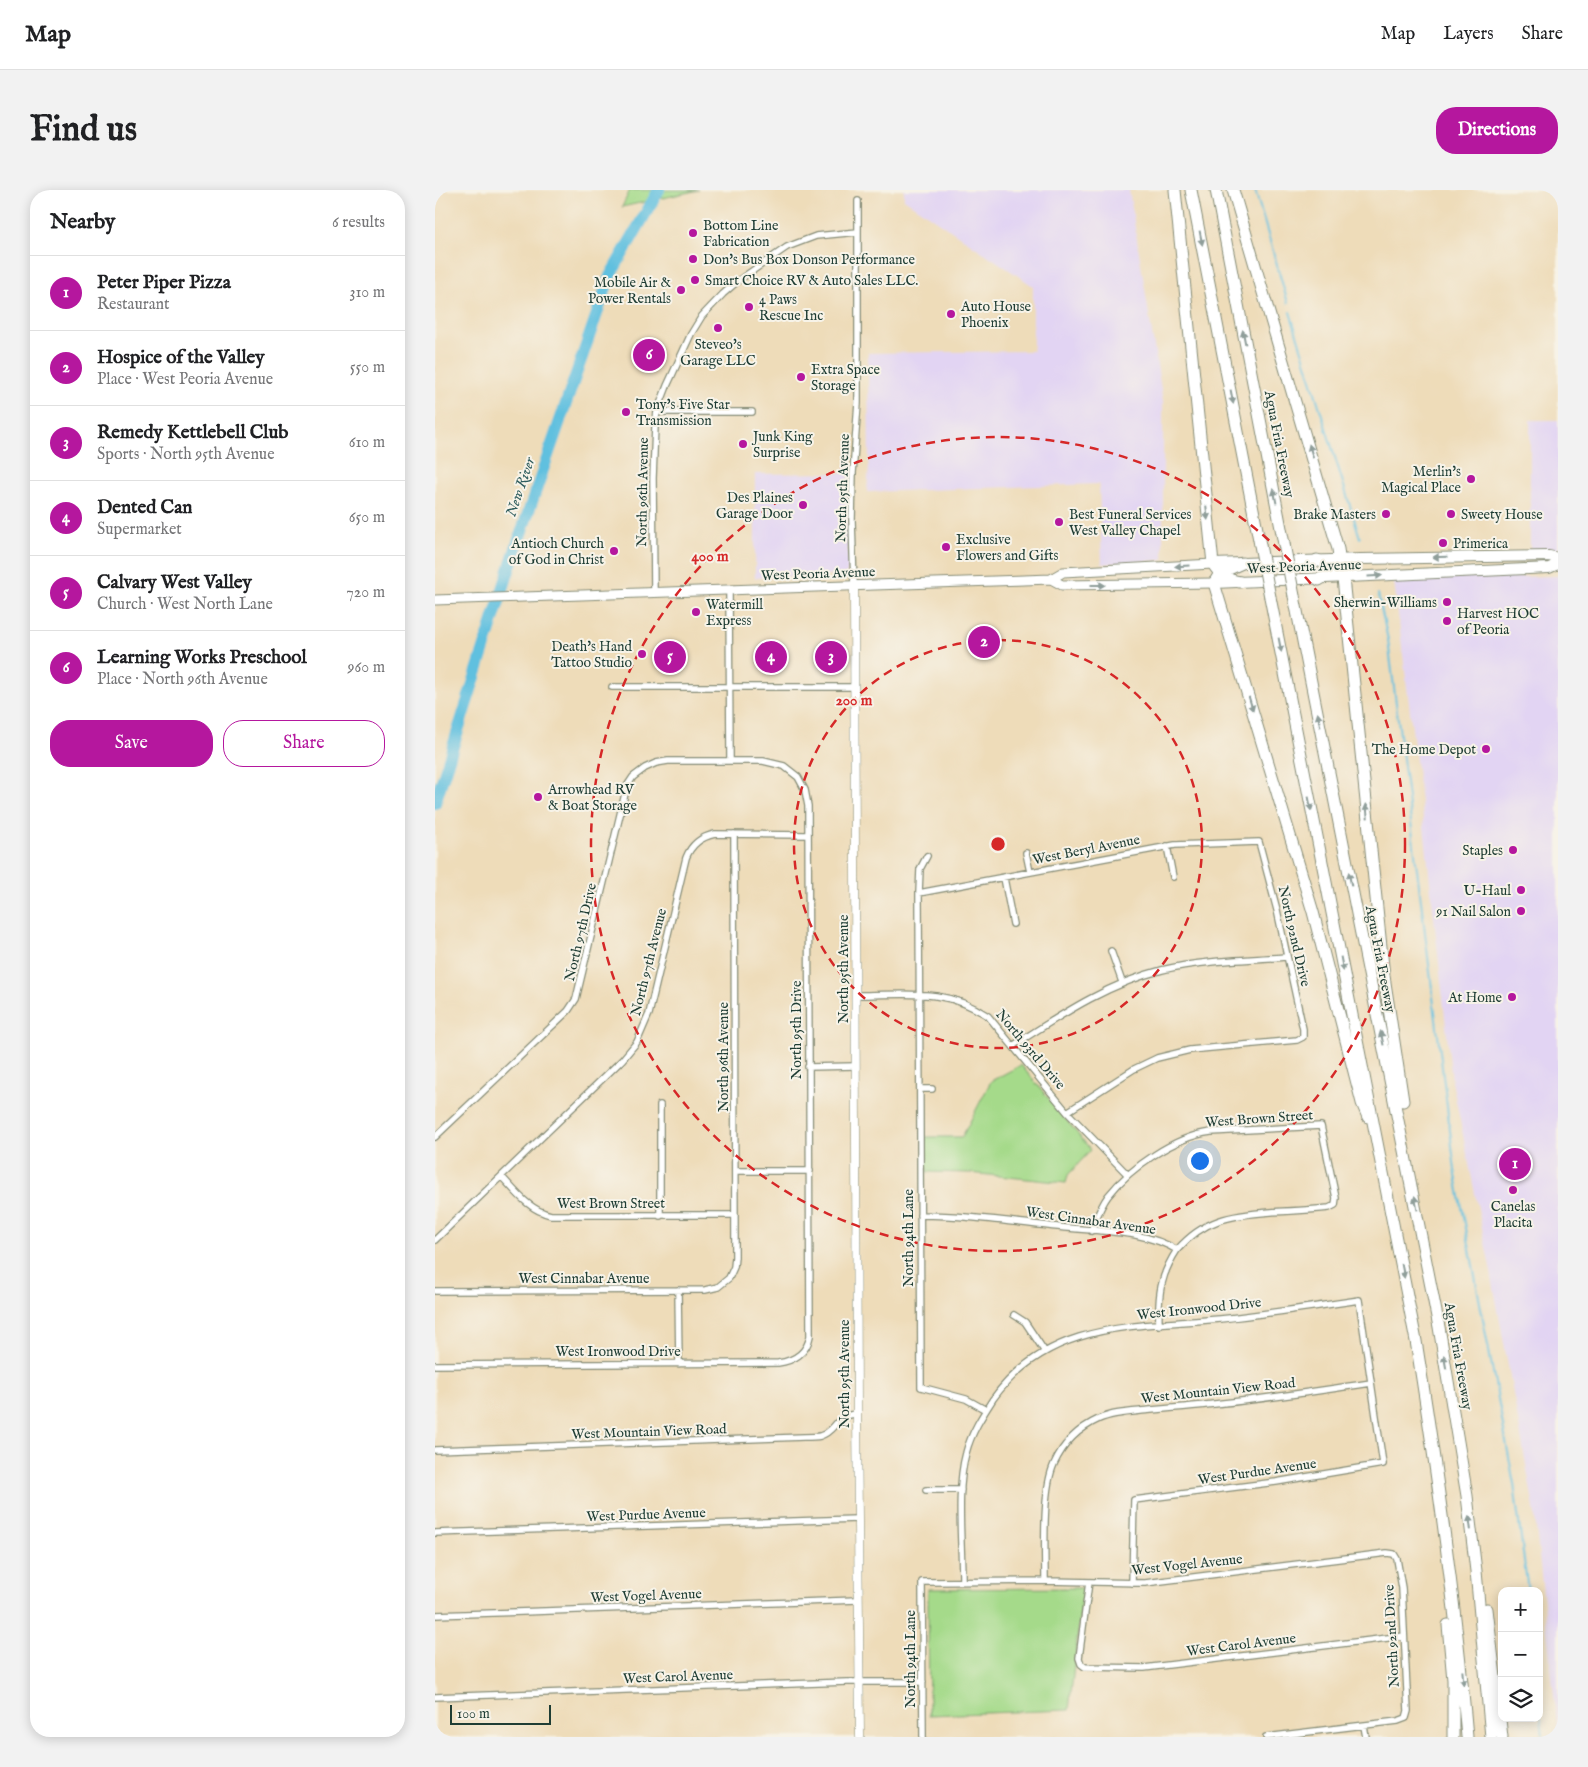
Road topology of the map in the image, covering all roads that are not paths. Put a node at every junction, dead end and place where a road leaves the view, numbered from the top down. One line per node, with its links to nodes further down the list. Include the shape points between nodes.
1 (1175, 190): 15 (highway, one-way to 15, via 1199,447)
2 (1191, 190): 53 (highway, one-way to 53, bridge)
3 (1216, 190): 54 (highway, Agua Fria Freeway, one-way to 3, bridge)
4 (1233, 190): 13 (highway, one-way to 4, via 1308,441)
5 (858, 201): 6 (street, North 95th Avenue)
6 (858, 232): 7 (street, North 96th Avenue, via 816,236 787,248 723,294 702,316 691,334); 21 (street, North 95th Avenue, via 858,403 852,520)
7 (657, 412): 8 (street); 23 (street, North 96th Avenue, via 653,478)
8 (752, 412)
9 (1478, 556): 10 (main road, West Peoria Avenue); 13 (main road, West Peoria Avenue, one-way to 13); 16 (main road, via 1471,565 1433,568)
10 (1558, 558)
11 (1317, 560): 12 (main road, West Peoria Avenue); 13 (highway)
12 (1242, 563): 15 (highway)
13 (1338, 563): 17 (highway); 19 (highway)
14 (1558, 564): 16 (main road, West Peoria Avenue, via 1549,568)
15 (1216, 574): 18 (main road, West Peoria Avenue, one-way to 18, via 1063,572); 18 (main road, West Peoria Avenue, one-way to 15, via 1062,585); 20 (highway); 53 (highway, one-way to 53, via 1313,912 1362,1103)
16 (1421, 574): 17 (main road, West Peoria Avenue, one-way to 16)
17 (1343, 578): 19 (main road, West Peoria Avenue); 54 (highway, one-way to 17, via 1405,1112 1384,976)
18 (1051, 579): 21 (main road, West Peoria Avenue)
19 (1319, 580): 20 (main road, West Peoria Avenue)
20 (1240, 582)
21 (854, 586): 22 (main road, West Peoria Avenue); 27 (street, North 95th Avenue)
22 (729, 590): 23 (main road, West Peoria Avenue); 26 (street)
23 (654, 592): 24 (main road, West Peoria Avenue)
24 (438, 600)
25 (612, 687): 26 (street)
26 (730, 687): 27 (street); 28 (street)
27 (854, 687): 44 (street, North 95th Avenue)
28 (730, 761): 30 (street, North 95th Drive, via 777,763 791,770 805,790); 52 (street, North 97th Drive, via 663,761 633,777 627,786 577,999 569,1011)
29 (734, 834): 30 (street, North 97th Avenue); 55 (street, North 96th Avenue); 58 (street, North 97th Avenue, via 702,838 685,858 649,1014 637,1042)
30 (808, 835): 47 (street, North 95th Drive)
31 (1259, 842): 32 (street, West Beryl Avenue); 41 (street, North 92nd Drive)
32 (1167, 846): 35 (street, West Beryl Avenue); 36 (street)
33 (1026, 852): 35 (street)
34 (927, 856): 38 (street, North 94th Lane, via 921,870)
35 (1030, 872): 37 (street, West Beryl Avenue)
36 (1173, 877)
37 (1004, 878): 38 (street, West Beryl Avenue); 39 (street)
38 (919, 893): 43 (street, North 94th Lane)
39 (1013, 924)
40 (1111, 951): 42 (street)
41 (1287, 957): 42 (street, via 1179,966); 51 (street, North 92nd Drive, via 1303,1037 1190,1050 1157,1058)
42 (1123, 982): 45 (street, via 1080,1003)
43 (920, 994): 44 (street, North 93rd Drive); 45 (street, North 93rd Drive, via 950,997 973,1006 988,1016); 48 (street, North 94th Lane)
44 (856, 995): 46 (street, North 95th Avenue)
45 (1014, 1045): 51 (street, North 93rd Drive)
46 (856, 1066): 47 (street); 76 (street, North 95th Avenue)
47 (808, 1067): 56 (street, North 95th Drive)
48 (920, 1089): 49 (street); 60 (street, North 94th Lane)
49 (932, 1089)
50 (659, 1105): 61 (street)
51 (1067, 1112): 57 (street, North 93rd Drive)
52 (435, 1137)
53 (1377, 1137): 77 (highway, one-way to 77)
54 (1403, 1137): 84 (highway, Agua Fria Freeway, one-way to 54, via 1461,1452)
55 (736, 1171): 56 (street); 59 (street, North 96th Avenue)
56 (810, 1171): 71 (street, North 95th Drive, via 810,1336)
57 (1128, 1175): 62 (street, West Brown Street, via 1103,1204); 64 (street, West Brown Street, via 1174,1144 1202,1133 1321,1126 1335,1205 1240,1214 1221,1219 1198,1230)
58 (502, 1177): 61 (street, West Brown Street, via 529,1205 546,1214); 63 (street, North 97th Avenue)
59 (735, 1215): 61 (street, West Brown Street); 65 (street, North 96th Avenue, via 735,1263)
60 (920, 1215): 62 (street, West Cinnabar Avenue); 75 (street, North 94th Lane, via 921,1387 966,1399)
61 (660, 1216)
62 (1091, 1231): 64 (street, West Cinnabar Avenue, via 1144,1236)
63 (435, 1240)
64 (1177, 1250): 69 (street, via 1161,1282)
65 (729, 1278): 66 (street, West Cinnabar Avenue, via 713,1289)
66 (678, 1290): 67 (street, West Cinnabar Avenue); 73 (street)
67 (435, 1291)
68 (1014, 1316): 70 (street, via 1025,1322)
69 (1159, 1325): 70 (street, West Ironwood Drive, via 1088,1333); 74 (street, West Ironwood Drive, via 1359,1300)
70 (1045, 1352): 75 (street, West Ironwood Drive, via 1009,1378)
71 (800, 1355): 73 (street, West Ironwood Drive, via 778,1363)
72 (435, 1364): 73 (street, West Ironwood Drive)
73 (679, 1364)
74 (1371, 1383): 86 (street, West Mountain View Road, via 1269,1398 1123,1413 1099,1419 1073,1436 1061,1451 1049,1478); 89 (street, West Purdue Avenue, via 1383,1464 1276,1482 1134,1500)
75 (986, 1410): 80 (street, West Ironwood Drive, via 966,1454)
76 (857, 1414): 78 (street, West Mountain View Road, via 841,1417 820,1436); 81 (street, North 95th Avenue)
77 (1432, 1439): 102 (highway, via 1451,1651); 103 (highway, one-way to 103, via 1462,1672)
78 (435, 1450)
79 (926, 1490): 80 (street)
80 (961, 1490): 85 (street, West Ironwood Drive)
81 (857, 1519): 82 (street, West Purdue Avenue); 90 (street, North 95th Avenue)
82 (435, 1533)
83 (1394, 1554): 89 (street, West Vogel Avenue); 92 (street, North 92nd Drive, via 1402,1588)
84 (1476, 1571): 104 (highway, Agua Fria Freeway); 105 (highway, via 1488,1611)
85 (962, 1581): 86 (street, West Vogel Avenue); 87 (street, West Vogel Avenue)
86 (1045, 1581): 88 (street, West Vogel Avenue)
87 (922, 1582): 94 (street, North 94th Lane)
88 (1089, 1582): 89 (street, West Vogel Avenue); 92 (street, West Carol Avenue, via 1079,1658 1085,1667 1144,1668)
89 (1132, 1583)
90 (858, 1600): 91 (street, West Vogel Avenue); 93 (street, North 95th Avenue)
91 (435, 1615)
92 (1404, 1636): 96 (street, North 92nd Drive, via 1406,1718)
93 (858, 1682): 94 (street, West Carol Avenue); 95 (street, West Carol Avenue); 97 (street, North 95th Avenue)
94 (923, 1682): 98 (street, North 94th Lane)
95 (435, 1697)
96 (1365, 1726): 100 (street); 101 (street)
97 (860, 1737)
98 (923, 1737)
99 (1266, 1737): 100 (street)
100 (1273, 1737)
101 (1365, 1737)
102 (1453, 1737)
103 (1467, 1737)
104 (1491, 1737)
105 (1502, 1737)

